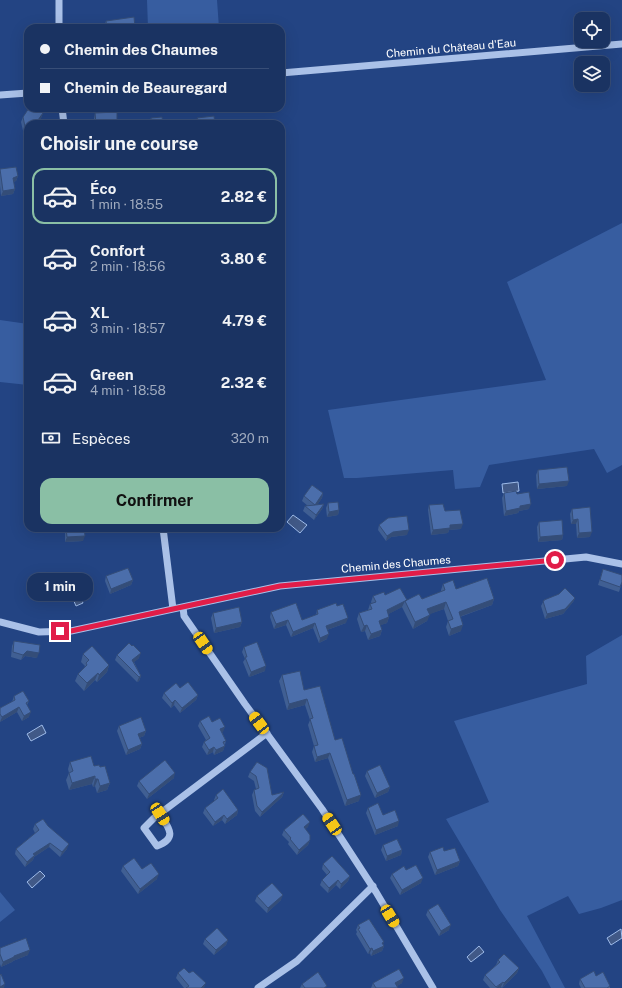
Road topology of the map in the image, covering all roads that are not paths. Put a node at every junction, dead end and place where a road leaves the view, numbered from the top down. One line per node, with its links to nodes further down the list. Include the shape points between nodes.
1 (59, 0): 2 (street)
2 (59, 24)
3 (622, 44): 4 (street, Chemin du Château d'Eau)
4 (285, 73)
5 (24, 93): 6 (street)
6 (0, 96)
7 (163, 532): 10 (street)
8 (622, 564): 9 (street, Chemin des Chaumes, via 586,557 288,586)
9 (183, 608): 10 (street, Chemin des Chaumes); 12 (street, via 184,616)
10 (173, 609): 11 (street, Chemin des Chaumes, via 71,631 39,632)
11 (0, 622)
12 (266, 733): 13 (street); 14 (street, via 322,809)
13 (160, 814)
14 (373, 886): 15 (street, via 297,961); 16 (street)
15 (258, 988)
16 (433, 988)

